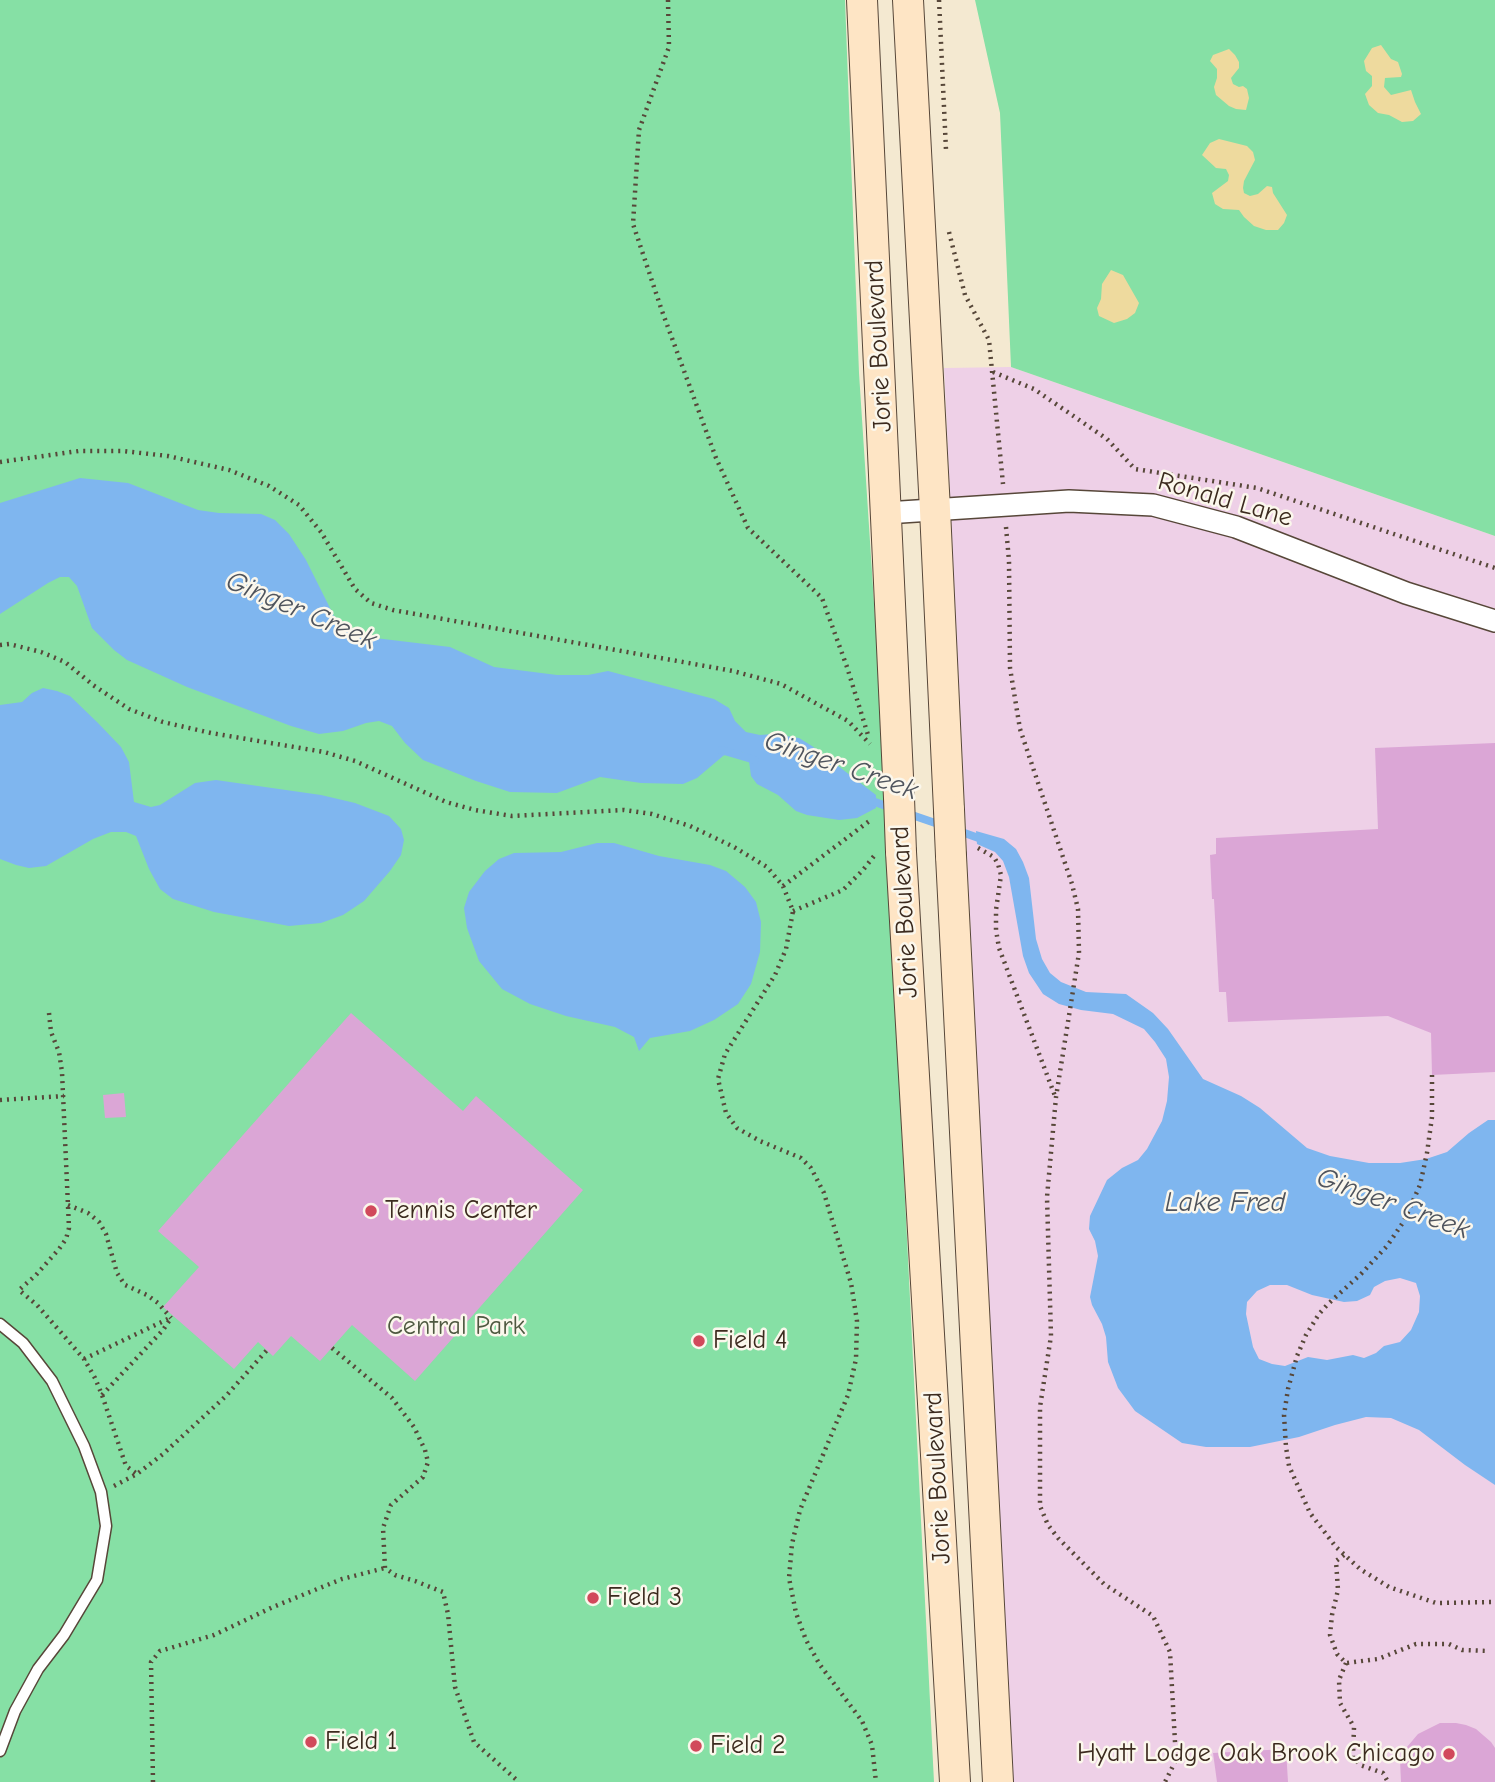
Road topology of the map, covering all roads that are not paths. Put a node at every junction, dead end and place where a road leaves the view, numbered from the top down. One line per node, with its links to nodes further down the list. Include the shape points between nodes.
1 (862, 0): 4 (main road, Jorie Boulevard)
2 (908, 0): 3 (main road, Jorie Boulevard)
3 (935, 510): 4 (street, Ronald Lane); 5 (street, Ronald Lane, via 1069,501 1153,505 1236,527 1406,593); 9 (main road, Jorie Boulevard, bridge, via 949,810 964,852)
4 (886, 513): 8 (main road, Jorie Boulevard, bridge, via 889,853)
5 (1495, 621)
6 (0, 1324): 7 (lane, via 23,1343 52,1381 84,1446 101,1492 106,1527 97,1580 38,1670)
7 (0, 1751)
8 (955, 1782)
9 (998, 1782)

